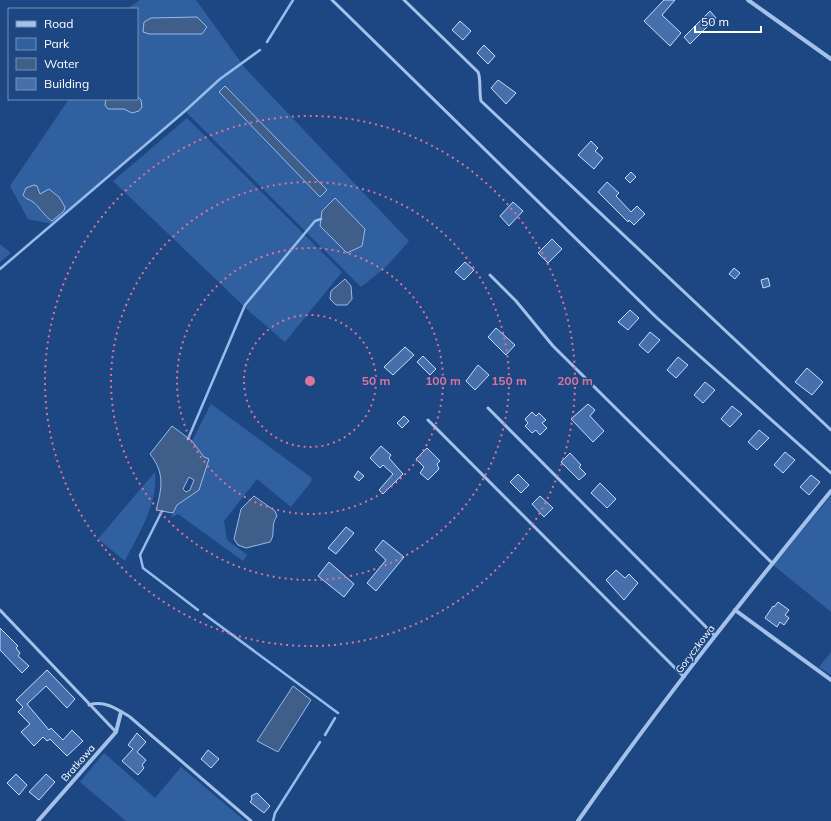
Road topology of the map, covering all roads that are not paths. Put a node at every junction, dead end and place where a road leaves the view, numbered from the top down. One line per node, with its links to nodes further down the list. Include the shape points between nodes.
1 (332, 0): 9 (lane, via 656,318)
2 (404, 0): 8 (lane, via 478,72 481,101)
3 (748, 0): 4 (street)
4 (831, 59)
5 (490, 275): 11 (lane, via 516,301 553,346)
6 (488, 408): 14 (lane)
7 (428, 420): 15 (lane)
8 (831, 430)
9 (831, 473)
10 (831, 491): 11 (street, Goryczkowa)
11 (772, 564): 13 (street, Goryczkowa)
12 (0, 610): 17 (lane)
13 (735, 610): 14 (street, Goryczkowa); 16 (street)
14 (715, 636): 15 (street, Goryczkowa)
15 (684, 677): 22 (street, Goryczkowa)
16 (831, 680)
17 (89, 705): 18 (lane, via 97,702); 19 (lane)
18 (122, 712): 19 (street, Bratkowa); 21 (lane)
19 (116, 732): 20 (street, Bratkowa)
20 (38, 821)
21 (251, 821)
22 (578, 821)

